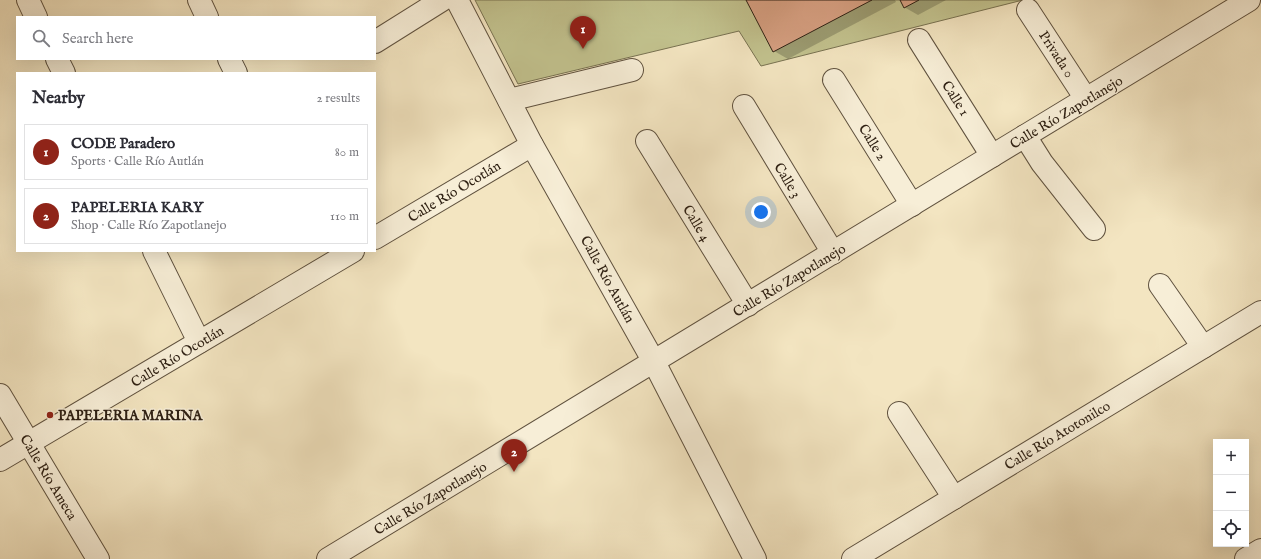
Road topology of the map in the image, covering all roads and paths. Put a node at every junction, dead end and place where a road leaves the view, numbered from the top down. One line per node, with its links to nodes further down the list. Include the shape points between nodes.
1 (28, 0): 7 (street)
2 (198, 0): 8 (street)
3 (442, 0): 10 (street)
4 (457, 0): 18 (street, Calle Río Autlán)
5 (1249, 0): 17 (street, Calle Río Zapotlanejo)
6 (1028, 10): 17 (street, Privada 0)
7 (36, 16)
8 (206, 16)
9 (919, 40): 23 (street, Calle 1)
10 (376, 41)
11 (58, 60): 14 (street)
12 (230, 60): 15 (street)
13 (632, 70): 18 (street)
14 (64, 72)
15 (236, 72)
16 (834, 80): 24 (street, Calle 2)
17 (1086, 99): 20 (street, Calle Río Zapotlanejo)
18 (509, 100): 22 (street, Calle Río Autlán)
19 (744, 106): 29 (street, Calle 3)
20 (1025, 136): 23 (street, Calle Río Zapotlanejo); 25 (street, via 1042,163)
21 (647, 141): 32 (street, Calle 4)
22 (532, 145): 26 (street, Calle Río Ocotlán); 36 (street, Calle Río Autlán)
23 (992, 156): 24 (street, Calle Río Zapotlanejo)
24 (912, 205): 29 (street, Calle Río Zapotlanejo)
25 (1094, 229)
26 (376, 237)
27 (154, 252): 34 (street)
28 (349, 252): 30 (street, Calle Río Ocotlán)
29 (833, 253): 32 (street, Calle Río Zapotlanejo)
30 (331, 257): 34 (street, Calle Río Ocotlán)
31 (1160, 285): 35 (street)
32 (748, 305): 36 (street, Calle Río Zapotlanejo)
33 (1261, 312): 35 (street, Calle Río Atotonilco)
34 (199, 342): 39 (street, Calle Río Ocotlán)
35 (1202, 347): 41 (street, Calle Río Atotonilco)
36 (654, 362): 44 (street, Calle Río Zapotlanejo); 45 (street, Calle Río Autlán)
37 (0, 395): 39 (street, Calle Río Ameca)
38 (900, 413): 41 (street)
39 (29, 443): 40 (street, Calle Río Ocotlán); 43 (street, Calle Río Ameca)
40 (0, 460)
41 (954, 498): 46 (street, Calle Río Atotonilco)
42 (1261, 550): 47 (street)
43 (98, 559)
44 (328, 559)
45 (755, 559)
46 (853, 559)
47 (1246, 559)

